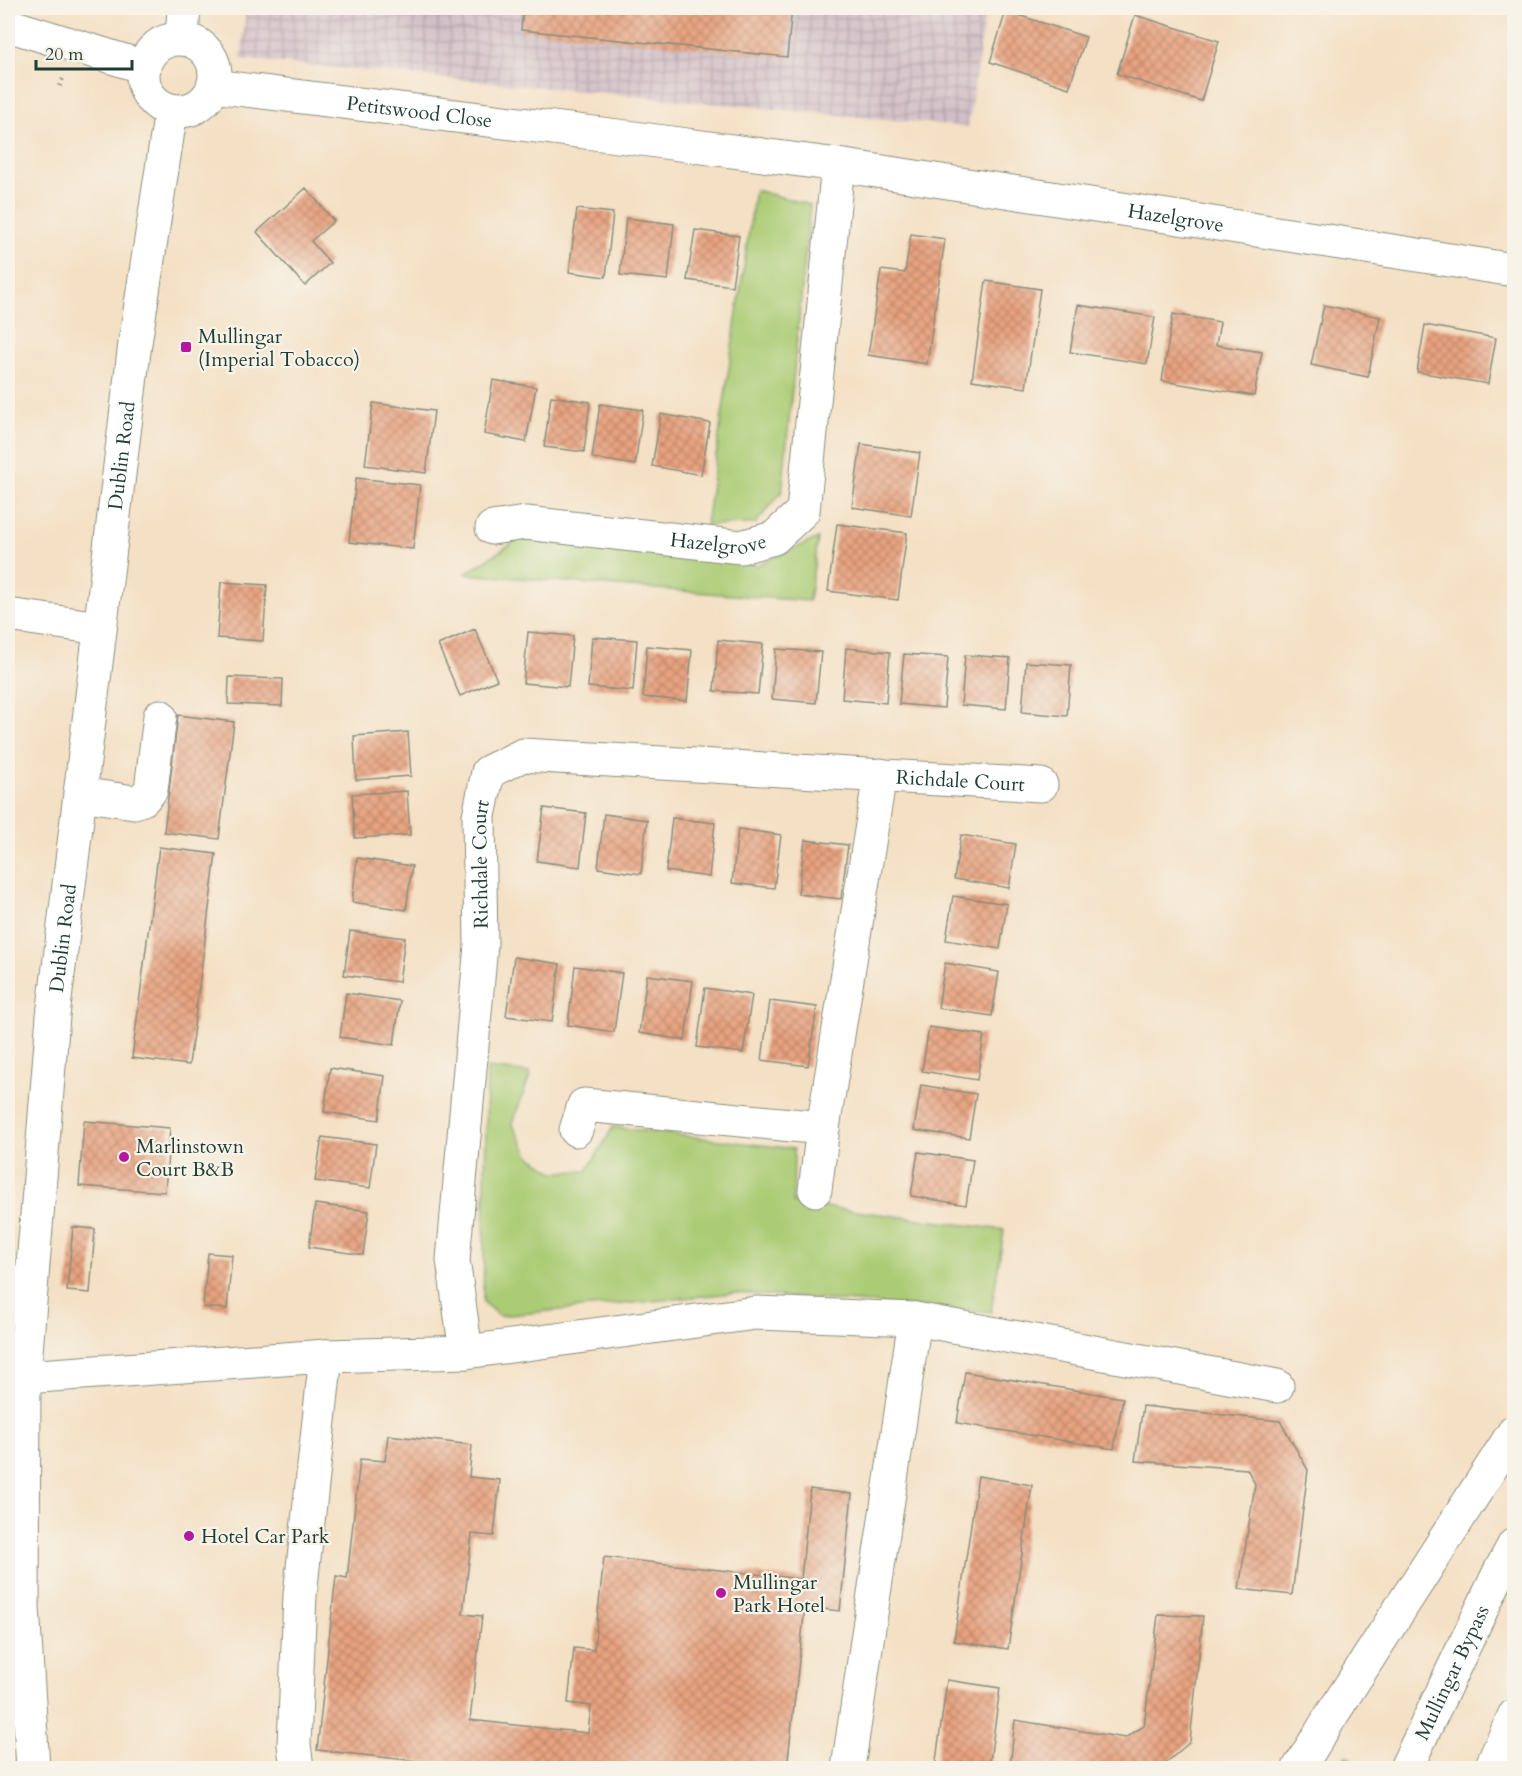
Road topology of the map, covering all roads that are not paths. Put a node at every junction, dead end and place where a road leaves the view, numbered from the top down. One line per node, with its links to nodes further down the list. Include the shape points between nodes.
1 (183, 23): 3 (main road, via 157,46); 4 (main road, via 209,55 214,70)
2 (8, 25): 3 (main road)
3 (144, 67): 5 (main road, via 148,95)
4 (213, 86): 5 (main road, via 197,107); 6 (main road, Petitswood Close)
5 (171, 111): 11 (main road, Dublin Road, via 135,343)
6 (626, 137): 7 (main road, Hazelgrove)
7 (838, 165): 8 (main road, Hazelgrove); 9 (main road, Hazelgrove, via 803,511 774,538 741,547 526,523)
8 (1515, 270)
9 (492, 528)
10 (8, 622): 11 (main road)
11 (100, 628): 15 (main road, Dublin Road)
12 (160, 716): 15 (main road, via 152,790 143,799 134,802)
13 (880, 775): 14 (main road, Richdale Court); 16 (main road, Richdale Court); 20 (main road, Richdale Court, via 523,755 488,772 479,816 481,945 453,1260)
14 (1041, 785)
15 (80, 794): 22 (main road, Dublin Road, via 53,1016)
16 (823, 1128): 17 (main road, via 584,1105); 18 (main road, Richdale Court)
17 (576, 1130)
18 (815, 1190)
19 (915, 1319): 20 (main road, via 756,1313); 23 (main road); 29 (main road)
20 (466, 1352): 21 (main road)
21 (326, 1356): 22 (main road); 28 (main road, via 300,1595 294,1745)
22 (24, 1377): 27 (main road, Dublin Road, via 23,1607)
23 (1277, 1386)
24 (1515, 1432): 30 (main road)
25 (1515, 1545): 31 (main road, Mullingar Bypass)
26 (1515, 1716): 32 (main road)
27 (33, 1768)
28 (297, 1768)
29 (848, 1768)
30 (1299, 1768)
31 (1406, 1768)
32 (1491, 1768)

